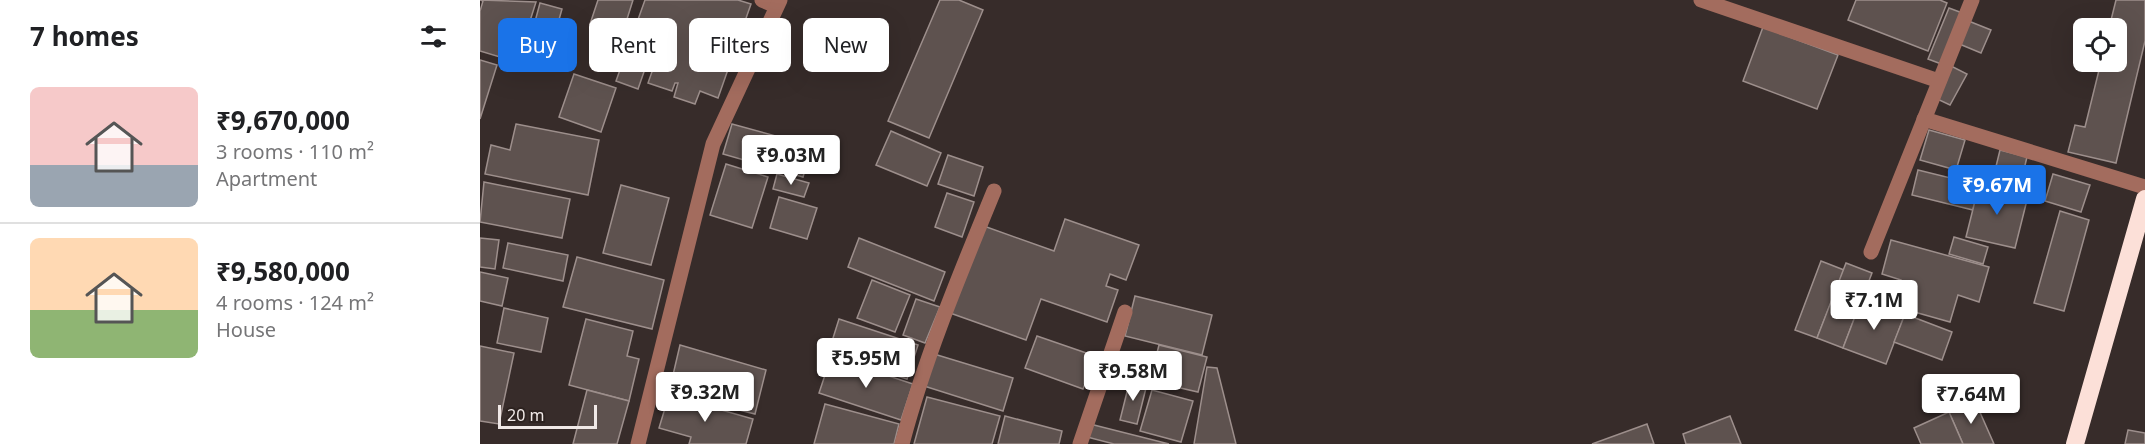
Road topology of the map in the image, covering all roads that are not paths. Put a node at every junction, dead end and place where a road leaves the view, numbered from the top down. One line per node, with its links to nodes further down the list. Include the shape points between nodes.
1 (762, 0): 4 (street)
2 (1701, 0): 5 (street)
3 (1972, 0): 5 (street)
4 (778, 3): 13 (street, via 713,144)
5 (1939, 81): 6 (street)
6 (1924, 119): 7 (street); 11 (street)
7 (2145, 187)
8 (994, 191): 14 (street, via 949,302)
9 (2145, 199): 10 (highway)
10 (2138, 248): 16 (highway)
11 (1871, 252)
12 (1125, 312): 15 (street)
13 (638, 444)
14 (902, 444)
15 (1080, 444)
16 (2075, 444)

